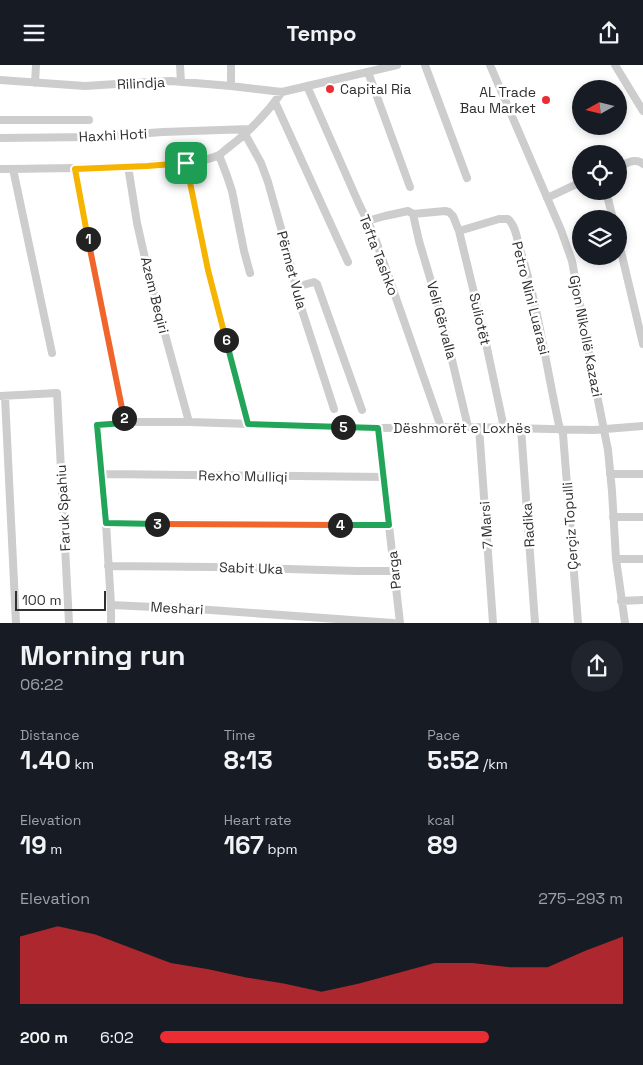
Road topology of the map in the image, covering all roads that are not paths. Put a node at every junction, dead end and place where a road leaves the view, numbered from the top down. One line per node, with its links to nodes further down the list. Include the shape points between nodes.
1 (36, 65): 11 (street)
2 (180, 65): 10 (street)
3 (231, 65): 12 (street)
4 (397, 65): 8 (street)
5 (424, 65): 31 (street)
6 (490, 65): 34 (street, Gjon Nikollë Kazazi)
7 (616, 65): 16 (street)
8 (368, 72): 13 (street); 33 (street)
9 (0, 80): 11 (street, Rilindja)
10 (181, 82): 11 (street, Rilindja, via 84,86); 12 (street, Rilindja)
11 (35, 83)
12 (231, 86): 14 (street, Rilindja)
13 (307, 86): 14 (street); 36 (street, Tefta Tashko)
14 (282, 92): 15 (street)
15 (275, 102): 20 (street); 38 (street)
16 (643, 111)
17 (0, 119): 18 (street, Haxhi Hoti)
18 (36, 120): 19 (street, Haxhi Hoti); 21 (street)
19 (89, 120)
20 (248, 131): 21 (street, Haxhi Hoti); 23 (street); 41 (street, Përmet Vula, via 268,182)
21 (36, 137): 22 (street, Haxhi Hoti)
22 (0, 138)
23 (218, 155): 24 (street); 40 (street, via 232,191)
24 (186, 163): 27 (street); 49 (street, via 208,270)
25 (627, 163): 26 (street, via 637,160)
26 (643, 164)
27 (128, 166): 30 (street); 47 (street, Azem Beqiri, via 149,276)
28 (0, 169): 29 (street)
29 (13, 169): 30 (street); 43 (street)
30 (75, 169): 48 (street)
31 (467, 178)
32 (572, 186): 34 (street)
33 (410, 187)
34 (547, 198): 58 (street, Gjon Nikollë Kazazi, via 572,261)
35 (413, 214): 36 (street, via 408,211); 37 (street, Suliotët, via 449,212); 52 (street, Veli Gërvalla)
36 (367, 221): 51 (street, Tefta Tashko)
37 (459, 231): 55 (street, Suliotët); 57 (street, Petro Nini Luarasi, via 503,218 511,221 528,277)
38 (348, 262)
39 (624, 265): 42 (street)
40 (250, 273)
41 (296, 287): 45 (street, Përmet Vula); 46 (street, via 312,282 317,284)
42 (643, 344)
43 (52, 353)
44 (2, 397): 75 (street); 76 (street, Faruk Spahiu, via 57,393)
45 (334, 409)
46 (362, 410)
47 (189, 422): 48 (street, Dëshmorët e Loxhës); 49 (street, Dëshmorët e Loxhës)
48 (124, 423): 59 (street, Dëshmorët e Loxhës, via 97,425)
49 (248, 424): 54 (street, Dëshmorët e Loxhës)
50 (643, 426): 58 (street, Dëshmorët e Loxhës)
51 (441, 427): 52 (street, Dëshmorët e Loxhës); 54 (street, Dëshmorët e Loxhës)
52 (468, 427): 53 (street, Dëshmorët e Loxhës)
53 (479, 427): 55 (street, Dëshmorët e Loxhës); 80 (street, 7 Marsi)
54 (378, 428): 62 (street, Parga)
55 (504, 428): 56 (street, Dëshmorët e Loxhës)
56 (521, 428): 57 (street, Dëshmorët e Loxhës); 81 (street, Radika)
57 (561, 429): 58 (street, Dëshmorët e Loxhës); 82 (street, Çerçiz Topulli)
58 (604, 430): 61 (street, Gjon Nikollë Kazazi)
59 (102, 474): 62 (street, Rexho Mulliqi); 65 (street, Dëshmorët e Loxhës)
60 (643, 474): 61 (street)
61 (610, 475): 63 (street, Gjon Nikollë Kazazi)
62 (384, 477): 66 (street, Parga)
63 (613, 517): 64 (street); 67 (street, Gjon Nikollë Kazazi)
64 (643, 517)
65 (106, 523): 66 (street); 69 (street, Dëshmorët e Loxhës)
66 (389, 525): 70 (street, Parga)
67 (616, 559): 68 (street); 72 (street, Gjon Nikollë Kazazi)
68 (643, 559)
69 (108, 566): 70 (street, Sabit Uka); 73 (street, Dëshmorët e Loxhës)
70 (394, 571): 79 (street, Parga)
71 (643, 600): 72 (street)
72 (621, 601): 83 (street, Gjon Nikollë Kazazi)
73 (111, 605): 74 (street, Meshari); 77 (street, Dëshmorët e Loxhës)
74 (285, 619): 78 (street, Meshari)
75 (16, 623)
76 (70, 623)
77 (111, 623)
78 (393, 623)
79 (400, 623)
80 (493, 623)
81 (535, 623)
82 (578, 623)
83 (625, 623)

